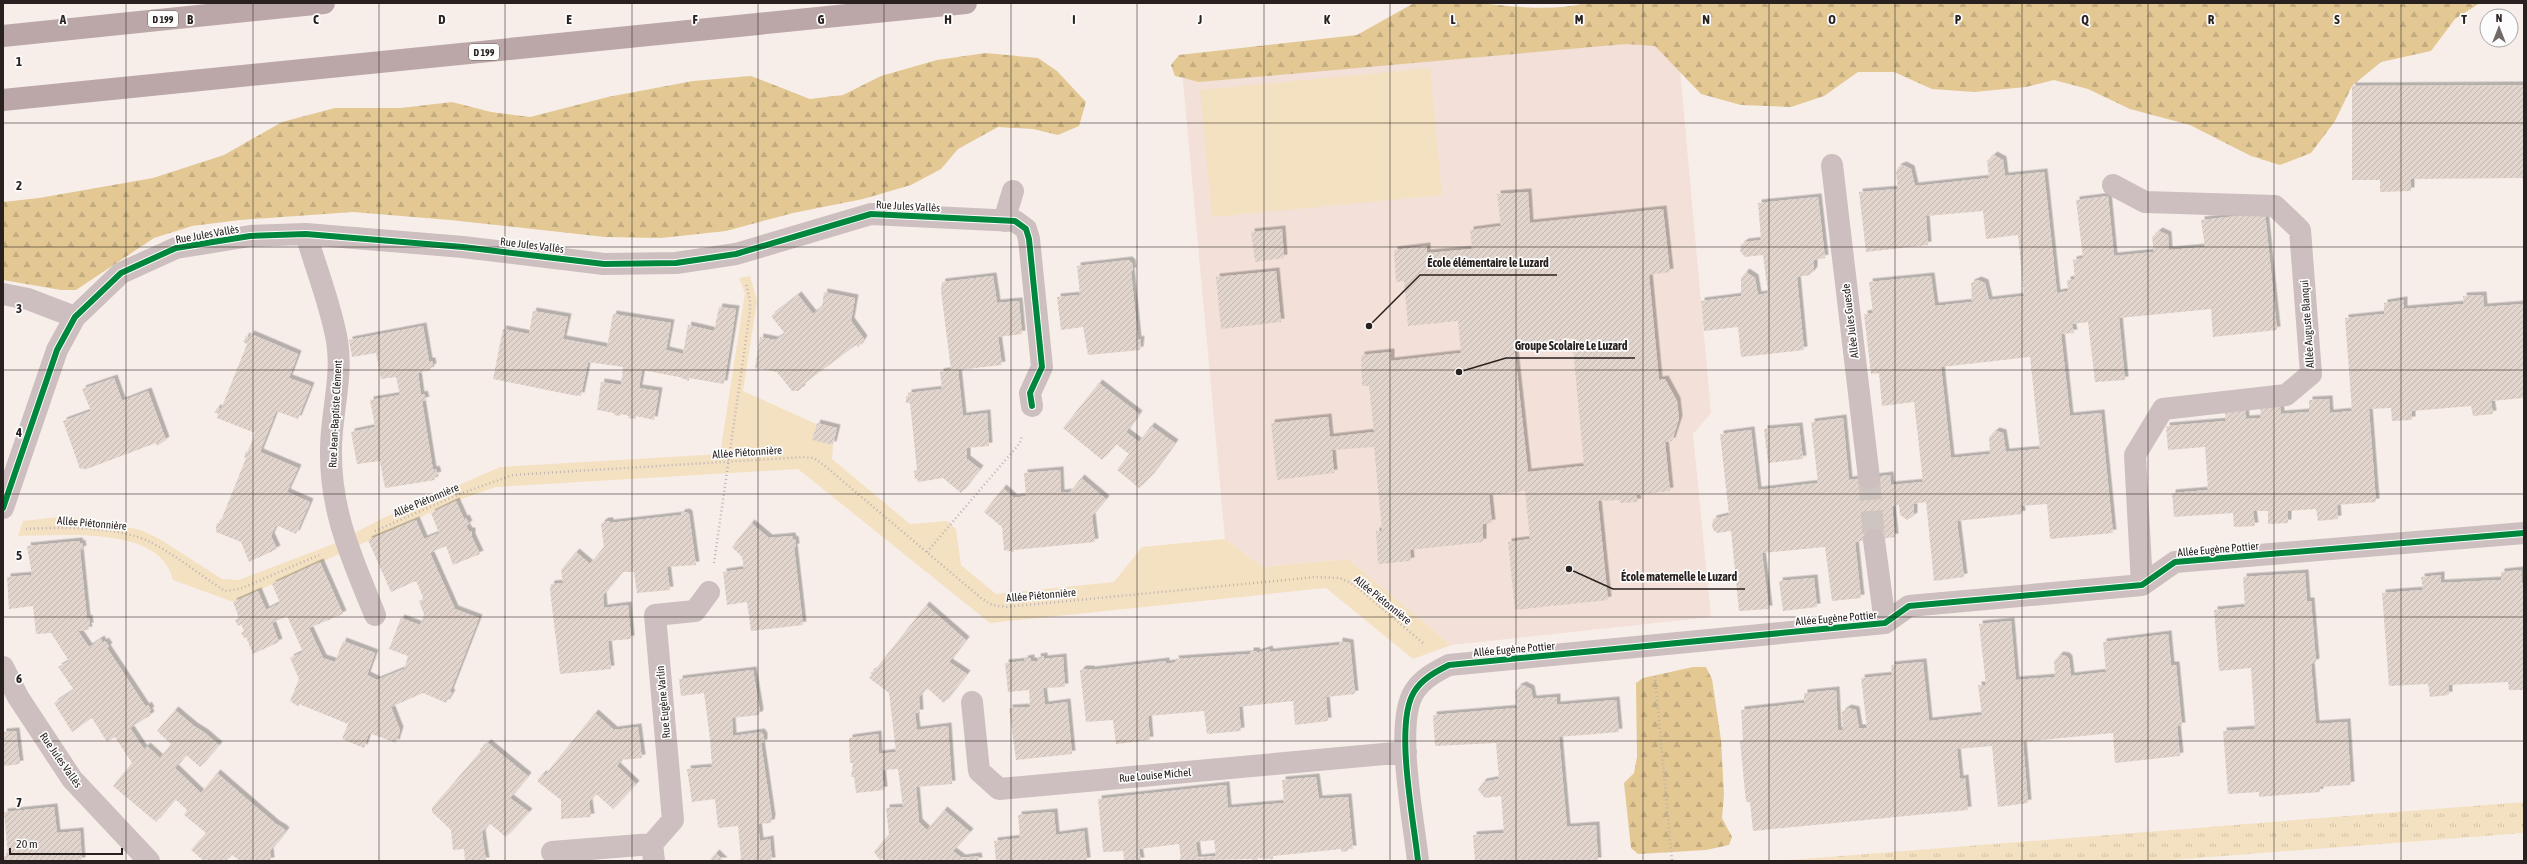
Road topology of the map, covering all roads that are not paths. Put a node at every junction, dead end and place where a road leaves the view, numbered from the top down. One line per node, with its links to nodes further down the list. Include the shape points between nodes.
1 (324, 3): 3 (highway, D 199)
2 (966, 3): 4 (highway, D 199)
3 (3, 36)
4 (3, 100)
5 (1832, 165): 13 (street, Allée Jules Guesde)
6 (2113, 184): 17 (street, Allée Auguste Blanqui, via 2145,202 2275,206 2300,230 2311,374 2286,395 2162,409 2135,455)
7 (1013, 191): 8 (street)
8 (1004, 221): 9 (street, Rue Jules Vallès, via 871,214 736,254 676,263 604,264 463,247); 12 (street, Rue Jules Vallès, via 1015,221 1026,229 1029,239 1042,367 1030,393)
9 (306, 234): 11 (street, Rue Jules Vallès, via 250,236 176,248 121,273); 19 (street, Rue Jean-Baptiste Clément, via 337,340 339,361 330,449 335,506 346,544)
10 (3, 294): 11 (street)
11 (75, 317): 14 (street, Rue Jules Vallès, via 57,350)
12 (1032, 406)
13 (1869, 478)
14 (3, 508)
15 (2524, 533): 17 (street, Allée Eugène Pottier, via 2175,562)
16 (1874, 540): 20 (street)
17 (2142, 585): 20 (street, Allée Eugène Pottier, via 1910,606)
18 (709, 592): 25 (street, Rue Eugène Varlin, via 695,611 655,614 673,820)
19 (375, 614)
20 (1885, 623): 23 (street, Allée Eugène Pottier, via 1449,665 1430,674 1413,693 1405,721)
21 (3, 667): 26 (street, Rue Jules Vallès, via 18,697 72,779)
22 (972, 702): 23 (street, Rue Louise Michel, via 979,770 999,788)
23 (1406, 752): 27 (street, Allée Eugène Pottier)
24 (552, 852): 25 (street, Rue Eugène Varlin)
25 (653, 853)
26 (149, 861)
27 (1418, 861)

